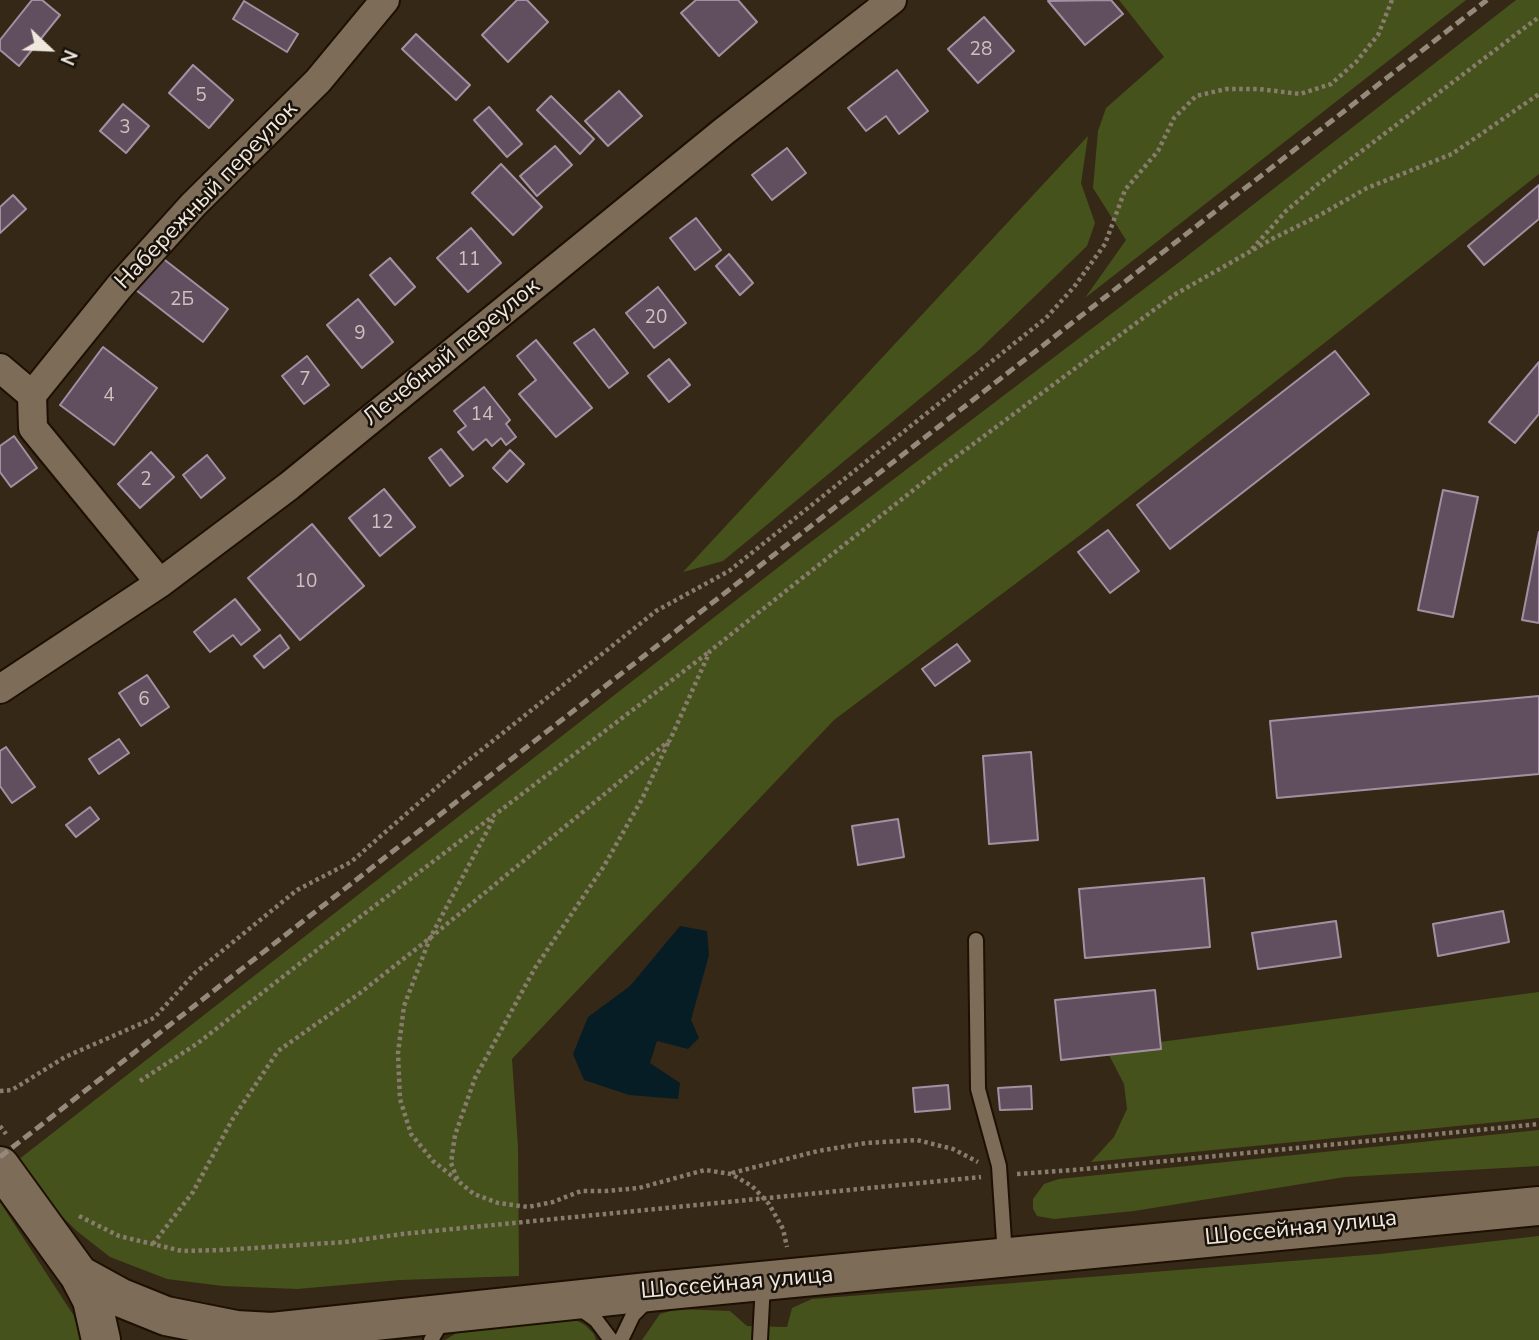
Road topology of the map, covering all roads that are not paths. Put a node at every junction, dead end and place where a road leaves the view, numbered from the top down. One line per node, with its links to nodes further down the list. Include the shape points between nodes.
1 (385, 0): 4 (street, Набережный переулок, via 318,81 192,205)
2 (892, 0): 5 (street, Лечебный переулок, via 289,486)
3 (0, 368): 4 (street)
4 (32, 395): 5 (street, via 33,428)
5 (160, 583): 6 (street, Лечебный переулок)
6 (0, 689)
7 (975, 940): 10 (lane, via 978,1089 1000,1175)
8 (0, 1166): 11 (main road, Шоссейная улица)
9 (1539, 1206): 10 (main road, Шоссейная улица)
10 (1005, 1258): 12 (main road, Шоссейная улица)
11 (79, 1275): 16 (main road, Шоссейная улица, via 166,1316); 17 (main road, via 92,1300)
12 (779, 1280): 13 (main road, Шоссейная улица); 21 (lane)
13 (658, 1291): 14 (main road, Шоссейная улица); 20 (lane, via 632,1315)
14 (565, 1301): 15 (main road, Шоссейная улица); 19 (lane, via 596,1320)
15 (440, 1326): 16 (main road, Шоссейная улица)
16 (272, 1332): 18 (main road)
17 (101, 1340)
18 (229, 1340)
19 (611, 1340)
20 (621, 1340)
21 (760, 1340)

